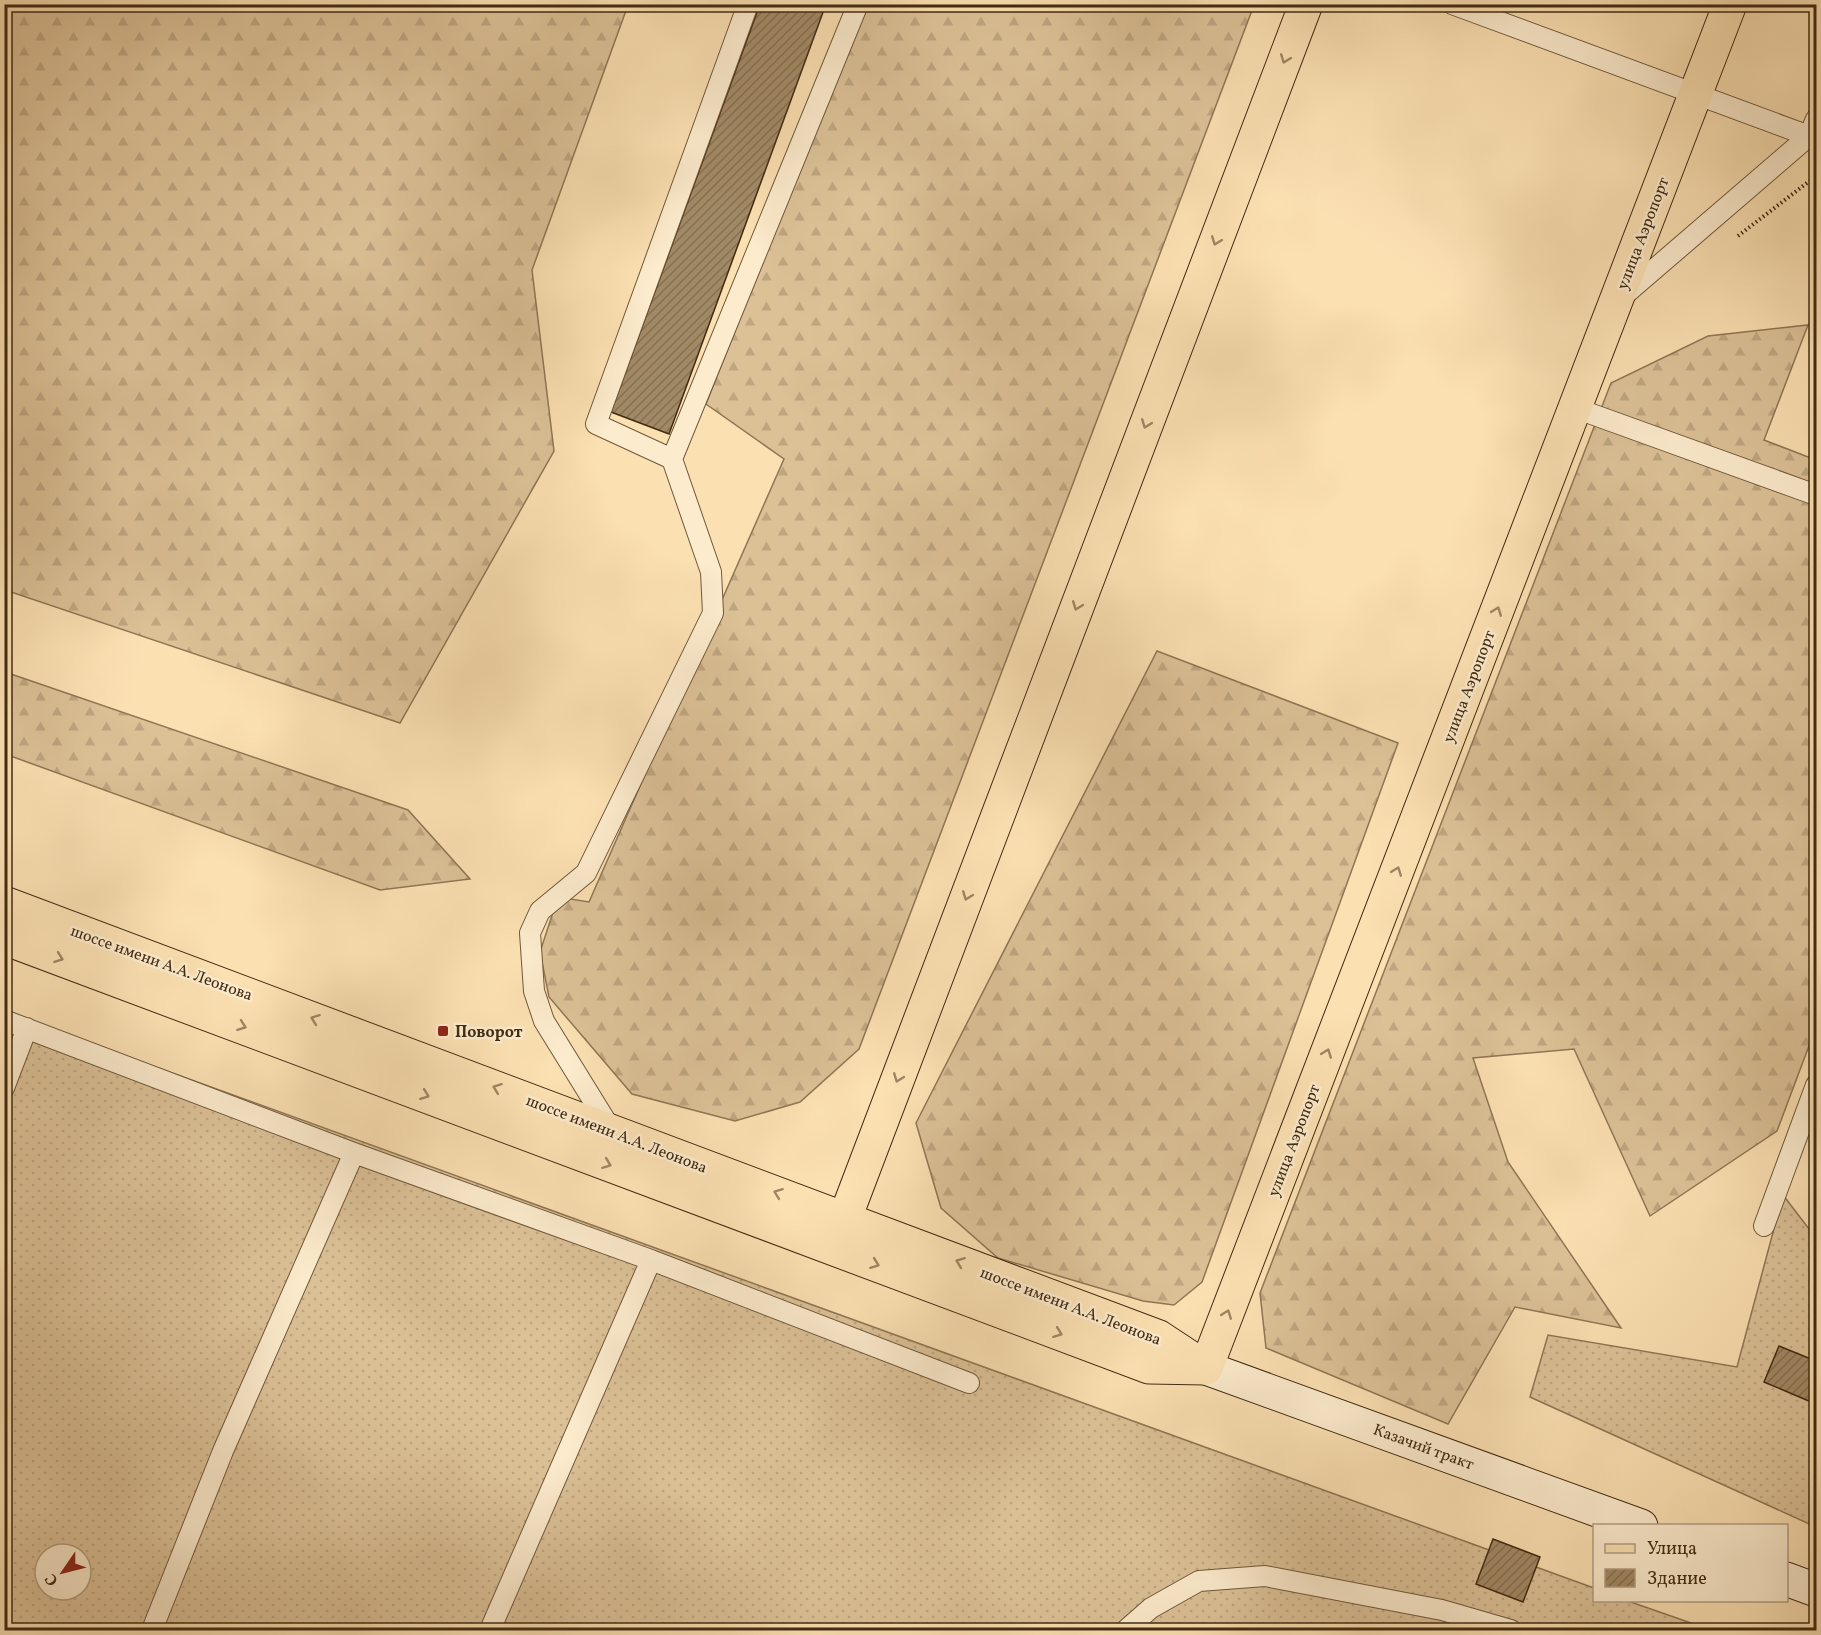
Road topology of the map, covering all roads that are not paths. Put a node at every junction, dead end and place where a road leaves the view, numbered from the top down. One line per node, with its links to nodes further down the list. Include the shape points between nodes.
1 (748, 4): 10 (lane, via 596,424)
2 (858, 4): 10 (lane)
3 (1306, 4): 20 (main road, one-way to 20)
4 (1452, 4): 6 (lane)
5 (1730, 4): 6 (main road, улица Аэропорт)
6 (1696, 93): 7 (lane); 8 (main road, улица Аэропорт)
7 (1813, 128): 8 (lane)
8 (1615, 303): 9 (main road, улица Аэропорт)
9 (1575, 408): 11 (lane); 23 (main road, улица Аэропорт, one-way to 9)
10 (672, 459): 18 (lane, via 711,572 713,613 586,873 540,911 530,933 534,991 544,1021)
11 (1816, 495)
12 (4, 903): 18 (main road, шоссе имени А.А. Леонова, one-way to 12)
13 (4, 938): 23 (main road, шоссе имени А.А. Леонова, one-way to 23, via 1149,1367)
14 (4, 1020): 15 (lane)
15 (27, 1028): 17 (lane); 19 (lane)
16 (1816, 1085): 21 (lane)
17 (4, 1088)
18 (612, 1131): 20 (main road, шоссе имени А.А. Леонова, one-way to 18)
19 (354, 1153): 22 (lane); 28 (lane, via 224,1451)
20 (844, 1218): 23 (main road, шоссе имени А.А. Леонова, one-way to 20, via 1159,1337)
21 (1764, 1226)
22 (651, 1260): 24 (lane); 29 (lane)
23 (1206, 1368): 25 (main road, Казачий тракт)
24 (969, 1383)
25 (1635, 1524)
26 (1788, 1580): 27 (main road)
27 (1816, 1590)
28 (152, 1630)
29 (490, 1630)
30 (1126, 1630): 31 (lane, via 1151,1608 1199,1581 1265,1576 1442,1610)
31 (1511, 1630)

